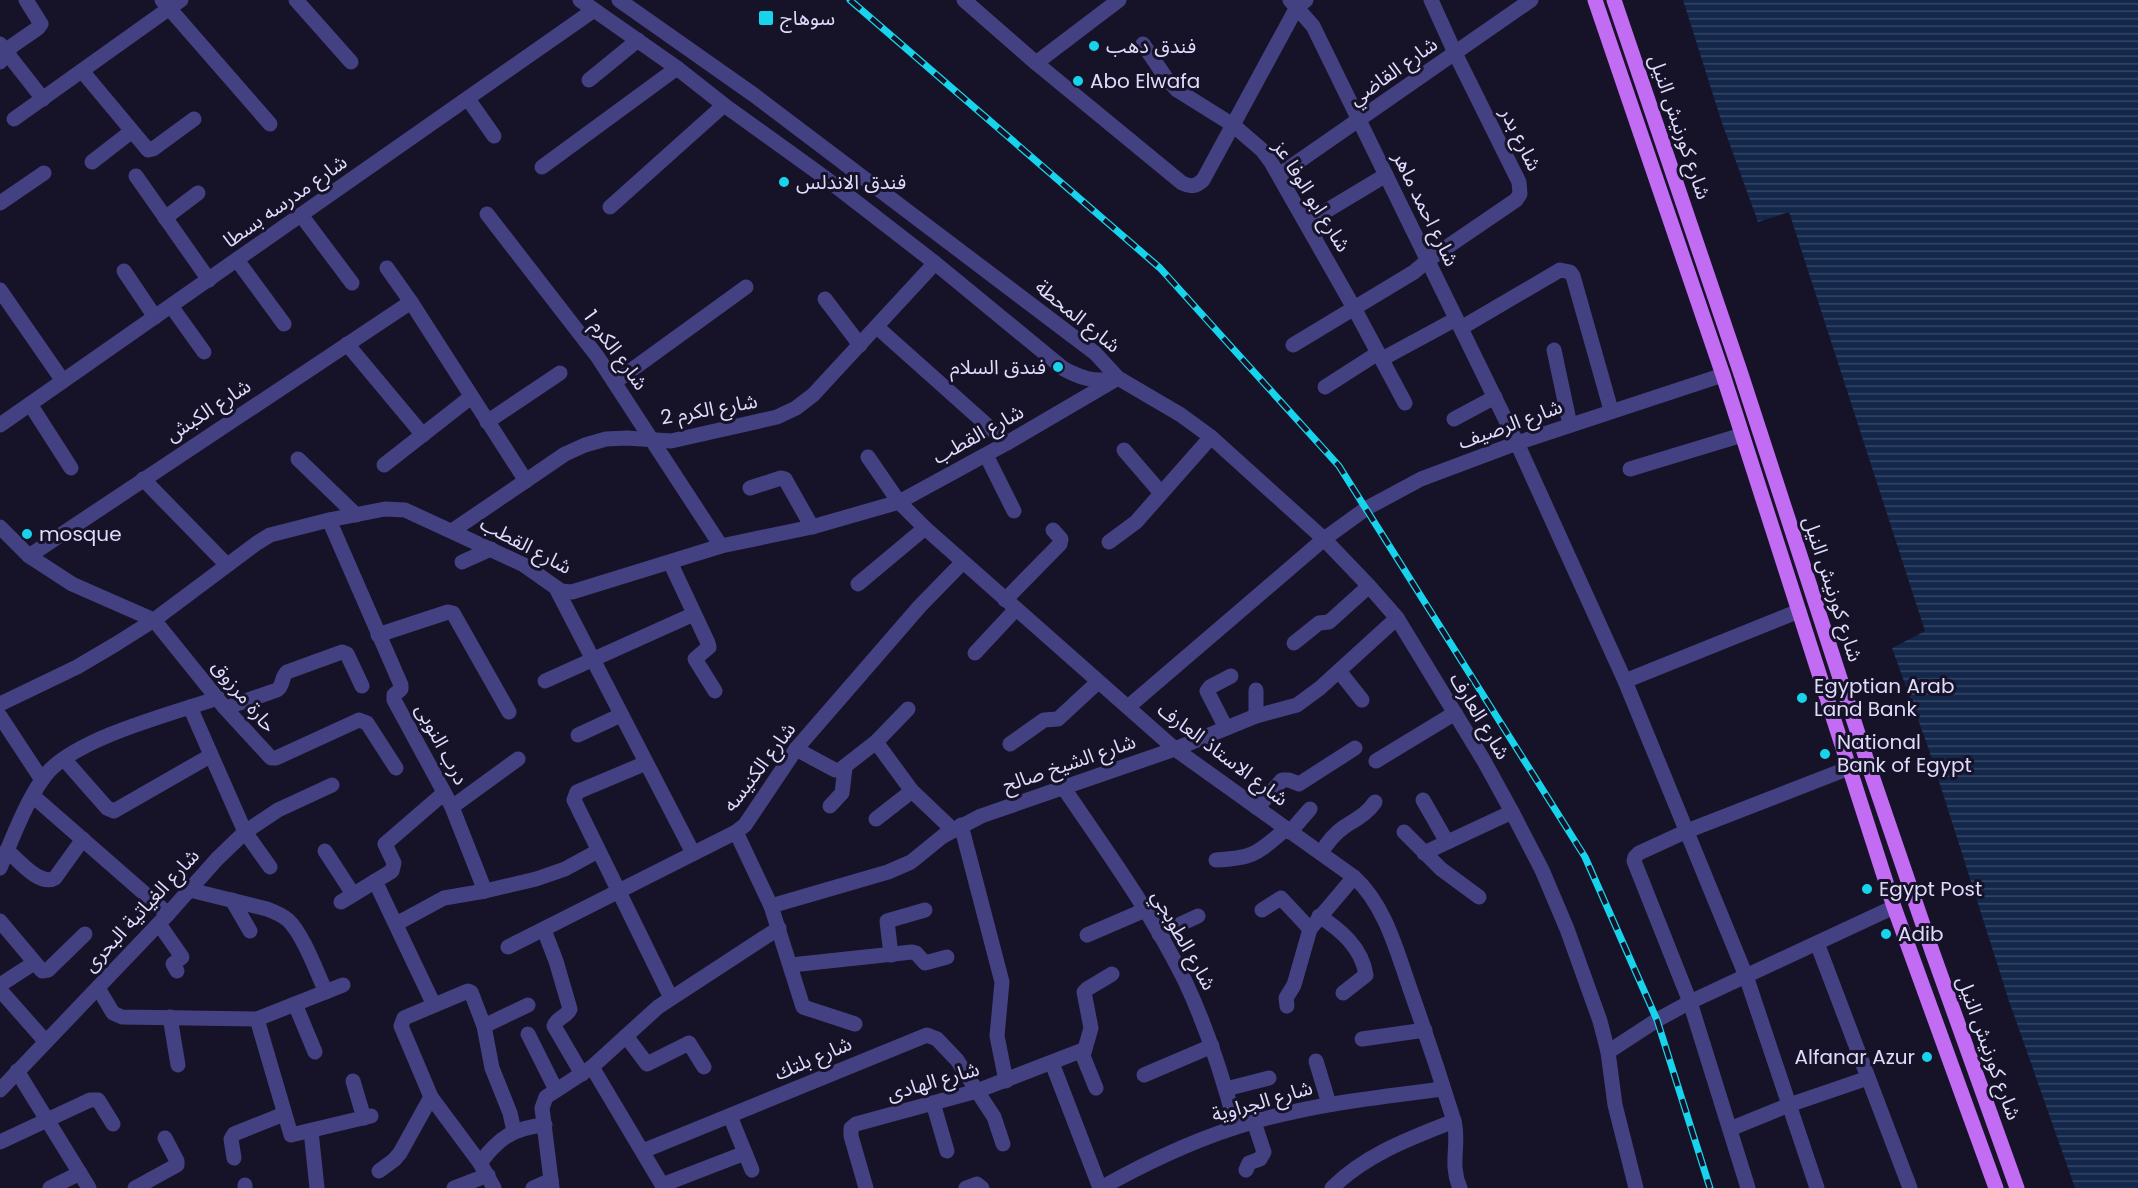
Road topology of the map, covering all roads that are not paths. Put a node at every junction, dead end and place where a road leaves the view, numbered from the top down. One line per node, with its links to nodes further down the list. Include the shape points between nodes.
1 (26, 0): 16 (street, via 41,24)
2 (296, 0): 18 (street)
3 (580, 0): 13 (street, شارع المحطة)
4 (619, 0): 71 (street, شارع المحطة, via 754,95 1095,353)
5 (964, 0): 19 (street)
6 (1119, 0): 19 (street)
7 (1431, 0): 17 (street, شارع بدر)
8 (1531, 0): 17 (street, شارع القاضي)
9 (1595, 0): 70 (main road, شارع كورنيش النيل)
10 (1614, 0): 298 (main road, شارع كورنيش النيل, via 1867,761)
11 (1298, 2): 28 (street, شارع احمد ماهر); 30 (street)
12 (171, 3): 21 (street); 29 (street)
13 (594, 10): 14 (street, شارع المحطة); 24 (street, شارع مدرسه بسطا)
14 (638, 40): 20 (street, شارع المحطة); 22 (street)
15 (1143, 44): 30 (street, شارع ابو الوفا عز, via 1177,90)
16 (3, 53): 23 (street)
17 (1455, 53): 28 (street, شارع القاضي); 47 (street, شارع بدر, via 1521,188 1516,200)
18 (351, 62)
19 (1036, 63): 30 (street, via 1189,186 1203,180)
20 (677, 68): 25 (street, شارع المحطة); 34 (street)
21 (82, 70): 23 (street); 31 (street)
22 (589, 80)
23 (43, 99): 26 (street)
24 (468, 99): 32 (street); 43 (street, شارع مدرسه بسطا)
25 (724, 105): 41 (street); 48 (street, شارع المحطة)
26 (14, 119)
27 (194, 119): 31 (street, via 151,150)
28 (1359, 120): 37 (street, شارع القاضي); 38 (street, شارع احمد ماهر)
29 (270, 124)
30 (1233, 125): 37 (street, شارع ابو الوفا عز, via 1262,150)
31 (132, 131): 33 (street)
32 (494, 136)
33 (92, 162)
34 (542, 167)
35 (44, 173): 40 (street)
36 (136, 176): 44 (street)
37 (1279, 176): 45 (street, شارع ابو الوفا عز)
38 (1386, 176): 45 (street); 47 (street, شارع احمد ماهر)
39 (198, 193): 44 (street)
40 (3, 196)
41 (610, 207)
42 (487, 214): 73 (street, شارع الكرم 1)
43 (301, 215): 46 (street, شارع مدرسه بسطا); 52 (street)
44 (165, 218): 51 (street)
45 (1306, 223): 58 (street, شارع ابو الوفا عز)
46 (237, 260): 51 (street, شارع مدرسه بسطا); 60 (street)
47 (1428, 260): 58 (street, شارع بدر); 61 (street, شارع احمد ماهر)
48 (935, 263): 62 (street, شارع الكرم 2); 71 (street, شارع المحطة, via 1064,369 1090,380)
49 (387, 268): 56 (street)
50 (124, 271): 59 (street)
51 (208, 280): 57 (street, شارع مدرسه بسطا)
52 (352, 283)
53 (746, 287): 73 (street)
54 (0, 290): 72 (street)
55 (825, 299): 64 (street)
56 (411, 302): 63 (street, شارع الكبش); 75 (street)
57 (171, 306): 59 (street, شارع مدرسه بسطا); 67 (street)
58 (1354, 308): 65 (street, شارع بدر); 68 (street, شارع ابو الوفا عز)
59 (155, 317): 72 (street, شارع مدرسه بسطا)
60 (284, 324)
61 (1459, 324): 68 (street); 76 (street, شارع احمد ماهر); 79 (street, via 1560,270 1570,272)
62 (877, 327): 64 (street, شارع الكرم 2); 88 (street)
63 (347, 344): 84 (street); 97 (street, شارع الكبش)
64 (860, 345): 87 (street, شارع الكرم 2, via 813,395 777,417 671,441)
65 (1293, 345)
66 (1554, 350): 83 (street)
67 (204, 352)
68 (1380, 356): 74 (street); 78 (street, شارع ابو الوفا عز)
69 (560, 373): 81 (street)
70 (1723, 375): 79 (street, شارع الرصيف); 85 (main road, شارع كورنيش النيل)
71 (1118, 378): 86 (street, شارع العارف); 88 (street, شارع القطب)
72 (63, 381): 77 (street, شارع مدرسه بسطا)
73 (615, 382): 87 (street, شارع الكرم 1)
74 (1325, 387)
75 (471, 398): 81 (street); 84 (street)
76 (1495, 398): 80 (street); 89 (street, شارع احمد ماهر)
77 (30, 404): 82 (street, شارع مدرسه بسطا); 95 (street)
78 (1405, 404)
79 (1611, 410): 83 (street, شارع الرصيف)
80 (1454, 419)
81 (487, 422): 98 (street)
82 (0, 425)
83 (1570, 425): 89 (street, شارع الرصيف)
84 (423, 435): 94 (street)
85 (1742, 435): 96 (street); 123 (main road, شارع كورنيش النيل)
86 (1211, 437): 100 (street); 110 (street, شارع العارف)
87 (652, 440): 98 (street, شارع الكرم 2, via 627,438 585,445); 112 (street, شارع الكرم 1)
88 (1007, 443): 91 (street, شارع القطب)
89 (1517, 443): 110 (street, شارع الرصيف, via 1421,479 1367,508); 134 (street, شارع احمد ماهر)
90 (1124, 450): 100 (street)
91 (986, 455): 101 (street, شارع القطب); 102 (street)
92 (868, 457): 101 (street, شارع الاستاذ العارف)
93 (298, 459): 103 (street)
94 (384, 465)
95 (71, 468)
96 (1630, 469)
97 (143, 479): 114 (street, شارع الكبش); 118 (street)
98 (525, 481): 108 (street, شارع الكرم 2)
99 (750, 488): 105 (street, via 785,479)
100 (1161, 493): 111 (street, via 1136,522)
101 (899, 502): 105 (street, شارع القطب); 106 (street, شارع الاستاذ العارف)
102 (1014, 511)
103 (356, 515): 104 (street, شارع القطب); 108 (street, شارع القطب, via 385,509 405,510)
104 (329, 520): 118 (street, شارع القطب, via 270,535); 127 (street, درب النوبى)
105 (812, 526): 112 (street, شارع القطب)
106 (925, 528): 117 (street, شارع الاستاذ العارف); 119 (street)
107 (1053, 530): 122 (street, via 1060,536 1060,544)
108 (452, 531): 113 (street, شارع القطب)
109 (3, 536): 114 (street)
110 (1324, 539): 120 (street, شارع العارف); 143 (street, شارع الرصيف)
111 (1109, 542)
112 (722, 546): 116 (street, شارع القطب)
113 (491, 549): 115 (street); 121 (street, شارع القطب, via 534,571)
114 (29, 556): 126 (street, via 72,584)
115 (462, 562)
116 (670, 562): 121 (street, شارع القطب, via 572,592); 124 (street)
117 (962, 563): 122 (street, شارع الاستاذ العارف); 155 (street, شارع الكنيسه)
118 (227, 565): 126 (street, شارع القطب)
119 (858, 584)
120 (1369, 586): 125 (street, شارع العارف); 128 (street, via 1329,622 1319,623)
121 (556, 588): 130 (street)
122 (1011, 605): 129 (street); 135 (street, شارع الاستاذ العارف)
123 (1799, 612): 134 (street); 164 (main road, شارع كورنيش النيل)
124 (694, 614): 130 (street); 138 (street, via 709,647 695,659 696,663)
125 (1397, 618): 131 (street, شارع الشيخ صالح); 146 (street, شارع العارف)
126 (154, 620): 140 (street, حارة مرزوق); 141 (street, شارع القطب, via 77,667)
127 (378, 634): 145 (street, via 453,613); 169 (street, درب النوبى, via 401,685 394,700)
128 (1294, 643)
129 (975, 653)
130 (593, 659): 133 (street); 147 (street)
131 (1339, 671): 139 (street); 149 (street, شارع الشيخ صالح, via 1297,705)
132 (1231, 676): 150 (street, via 1207,691)
133 (545, 681)
134 (1625, 681): 181 (street, شارع احمد ماهر)
135 (1098, 682): 143 (street, شارع الاستاذ العارف); 153 (street, via 1058,719 1044,720)
136 (362, 686): 140 (street, via 347,654 342,652 286,672 277,690)
137 (1256, 690): 149 (street)
138 (714, 691)
139 (1362, 700)
140 (221, 703): 142 (street); 162 (street, حارة مرزوق, via 271,758 363,721)
141 (0, 704)
142 (190, 707): 157 (street); 158 (street, via 103,738)
143 (1128, 707): 156 (street, شارع الاستاذ العارف)
144 (908, 709): 152 (street)
145 (508, 712)
146 (1455, 713): 160 (street); 177 (street, شارع العارف)
147 (621, 715): 151 (street); 161 (street)
148 (0, 716): 165 (street)
149 (1256, 716): 150 (street, شارع الشيخ صالح)
150 (1226, 728): 156 (street, شارع الشيخ صالح)
151 (578, 735)
152 (876, 742): 163 (street); 168 (street)
153 (1010, 744)
154 (1355, 747): 175 (street, via 1299,784 1282,780)
155 (796, 749): 163 (street, via 835,770); 183 (street, شارع الكنيسه, via 745,825)
156 (1175, 749): 167 (street, شارع الشيخ صالح); 175 (street, شارع الاستاذ العارف)
157 (210, 756): 158 (street, via 114,812); 182 (street)
158 (64, 759): 165 (street)
159 (518, 759): 174 (street)
160 (1376, 762)
161 (646, 763): 189 (street, via 575,795); 190 (street)
162 (396, 768)
163 (845, 768): 173 (street, via 842,793)
164 (1849, 768): 181 (street); 204 (main road, شارع كورنيش النيل)
165 (42, 780): 170 (street)
166 (332, 785): 182 (street, شارع الغياتية البحرى, via 278,810)
167 (1063, 787): 179 (street, شارع الشيخ صالح); 206 (street, شارع الطوبجي)
168 (912, 790): 178 (street); 179 (street)
169 (444, 793): 174 (street, درب النوبى); 197 (street, via 385,844 394,866)
170 (33, 796): 185 (street); 187 (street)
171 (1423, 800): 186 (street)
172 (1375, 802): 191 (street, via 1364,815 1330,839)
173 (830, 806)
174 (452, 807): 199 (street, درب النوبى)
175 (1257, 808): 180 (street, شارع الاستاذ العارف)
176 (1310, 809): 180 (street)
177 (1512, 812): 186 (street); 251 (street, شارع العارف, via 1567,929)
178 (876, 819)
179 (957, 827): 203 (street, شارع الشيخ صالح, via 900,868); 262 (street, via 1002,982 997,1036)
180 (1288, 830): 191 (street, شارع الاستاذ العارف); 193 (street, via 1248,857)
181 (1687, 831): 227 (street, شارع احمد ماهر); 234 (street, via 1639,853 1634,861)
182 (245, 832): 194 (street); 198 (street, شارع الغياتية البحرى)
183 (736, 832): 190 (street, شارع الكنيسه); 203 (street)
184 (1404, 832): 192 (street)
185 (83, 839): 187 (street, via 51,881 41,880); 209 (street)
186 (1447, 842): 192 (street)
187 (7, 850): 195 (street)
188 (325, 851): 197 (street, via 347,898)
189 (598, 851): 199 (street, via 554,873); 200 (street)
190 (693, 854): 200 (street, شارع الكنيسه)
191 (1320, 854): 196 (street, شارع الاستاذ العارف)
192 (1424, 854): 201 (street)
193 (1216, 860)
194 (270, 867)
195 (0, 868)
196 (1354, 877): 211 (street); 243 (street, شارع الاستاذ العارف, via 1366,887 1382,914)
197 (375, 881): 212 (street)
198 (190, 890): 202 (street); 209 (street, شارع الغياتية البحرى)
199 (485, 891): 212 (street, via 444,897)
200 (619, 892): 214 (street, شارع الكنيسه); 233 (street)
201 (1479, 897)
202 (232, 900): 215 (street); 231 (street, via 267,909 289,921)
203 (771, 906): 213 (street)
204 (1894, 907): 219 (street); 316 (main road, شارع كورنيش النيل)
205 (925, 910): 221 (street, via 888,921)
206 (1145, 910): 216 (street, شارع الطوبجي); 218 (street)
207 (1262, 910): 211 (street, via 1281,898)
208 (1198, 916): 216 (street)
209 (164, 919): 225 (street, via 182,957 173,964); 230 (street, شارع الغياتية البحرى)
210 (0, 921): 223 (street)
211 (1315, 922): 232 (street, via 1340,930 1365,970 1364,979); 238 (street, via 1286,998)
212 (396, 924): 236 (street)
213 (779, 928): 224 (street); 233 (street)
214 (544, 930): 220 (street, شارع الكنيسه); 256 (street, via 570,1009 554,1026)
215 (250, 932)
216 (1159, 933): 248 (street, شارع الطوبجي)
217 (85, 934): 223 (street, via 48,970 42,971)
218 (1087, 935)
219 (1817, 943): 227 (street); 260 (street)
220 (508, 947)
221 (891, 955): 222 (street, via 914,952 925,963); 224 (street)
222 (947, 957)
223 (34, 963): 229 (street)
224 (791, 965): 241 (street, via 803,1007)
225 (177, 971)
226 (1112, 974): 249 (street, via 1084,992 1091,1028)
227 (1746, 976): 234 (street); 272 (street, شارع احمد ماهر)
228 (344, 985): 231 (street)
229 (0, 988): 247 (street)
230 (98, 988): 239 (street, via 119,1016); 247 (street, شارع الغياتية البحرى)
231 (326, 992): 235 (street)
232 (1343, 993)
233 (671, 998): 245 (street)
234 (1690, 1002): 251 (street); 281 (street)
235 (295, 1004): 240 (street); 250 (street)
236 (434, 1005): 242 (street, via 471,992); 269 (street, via 401,1022)
237 (528, 1005): 242 (street)
238 (1287, 1006)
239 (170, 1017): 240 (street); 254 (street)
240 (257, 1019): 273 (street)
241 (855, 1024)
242 (484, 1026): 283 (street, via 492,1068)
243 (1425, 1030): 246 (street); 265 (street, شارع الاستاذ العارف)
244 (528, 1034): 267 (street)
245 (626, 1036): 255 (street, via 647,1064 689,1043); 256 (street)
246 (1362, 1040)
247 (46, 1042): 257 (street, شارع الغياتية البحرى)
248 (1212, 1046): 258 (street); 264 (street, شارع الطوبجي)
249 (1083, 1050): 253 (street, شارع الهادى); 263 (street)
250 (315, 1052)
251 (1608, 1052): 312 (street, شارع العارف, via 1615,1104)
252 (1316, 1061): 271 (street)
253 (1052, 1063): 262 (street, شارع الهادى); 309 (street)
254 (178, 1065)
255 (704, 1067)
256 (587, 1070): 267 (street); 287 (street)
257 (17, 1071): 266 (street, شارع الغياتية البحرى); 275 (street)
258 (1144, 1075)
259 (1269, 1078): 264 (street)
260 (1868, 1078): 272 (street); 315 (street)
261 (353, 1081): 282 (street, via 368,1117)
262 (1006, 1081): 268 (street, شارع الهادى)
263 (1096, 1088)
264 (1226, 1089): 280 (street, شارع الطوبجي)
265 (1443, 1089): 271 (street, شارع الجراوية); 276 (street, شارع الاستاذ العارف)
266 (0, 1090)
267 (556, 1090): 279 (street, via 543,1102)
268 (977, 1091): 270 (street, شارع الهادى); 274 (street, شارع بلتك, via 946,1048 927,1035); 286 (street, via 994,1117)
269 (431, 1097): 293 (street, via 400,1154); 295 (street)
270 (933, 1103): 288 (street); 306 (street, شارع الهادى, via 851,1128)
271 (1329, 1104): 277 (street, شارع الجراوية)
272 (1789, 1105): 281 (street); 314 (street, شارع احمد ماهر)
273 (284, 1114): 282 (street, via 291,1135); 290 (street, via 234,1134)
274 (730, 1116): 287 (street, شارع بلتك); 289 (street)
275 (48, 1119): 278 (street, via 93,1099); 285 (street); 294 (street)
276 (1455, 1121): 310 (street, via 1386,1149); 311 (street, via 1454,1167)
277 (1254, 1122): 280 (street, شارع الجراوية); 292 (street, via 1264,1152 1260,1159 1249,1162)
278 (113, 1124)
279 (545, 1125): 283 (street); 297 (street)
280 (1236, 1127): 309 (street, شارع الجراوية)
281 (1730, 1129): 313 (street)
282 (311, 1131): 303 (street)
283 (514, 1131): 295 (street, via 494,1144)
284 (165, 1138): 296 (street, via 177,1165)
285 (0, 1142)
286 (1003, 1144)
287 (644, 1151): 299 (street)
288 (947, 1151)
289 (745, 1153): 291 (street); 299 (street)
290 (234, 1158)
291 (752, 1170)
292 (1246, 1170)
293 (379, 1171)
294 (80, 1173): 300 (street); 301 (street)
295 (487, 1176): 304 (street)
296 (156, 1183): 302 (street)
297 (552, 1184): 305 (street)
298 (2016, 1184): 316 (street)
299 (663, 1187)
300 (50, 1188)
301 (89, 1188)
302 (135, 1188)
303 (317, 1188)
304 (454, 1188)
305 (533, 1188)
306 (866, 1188)
307 (966, 1188): 308 (street, via 977,1184)
308 (982, 1188)
309 (1101, 1188)
310 (1332, 1188)
311 (1460, 1188)
312 (1636, 1188)
313 (1748, 1188)
314 (1817, 1188)
315 (1910, 1188)
316 (1996, 1188)

